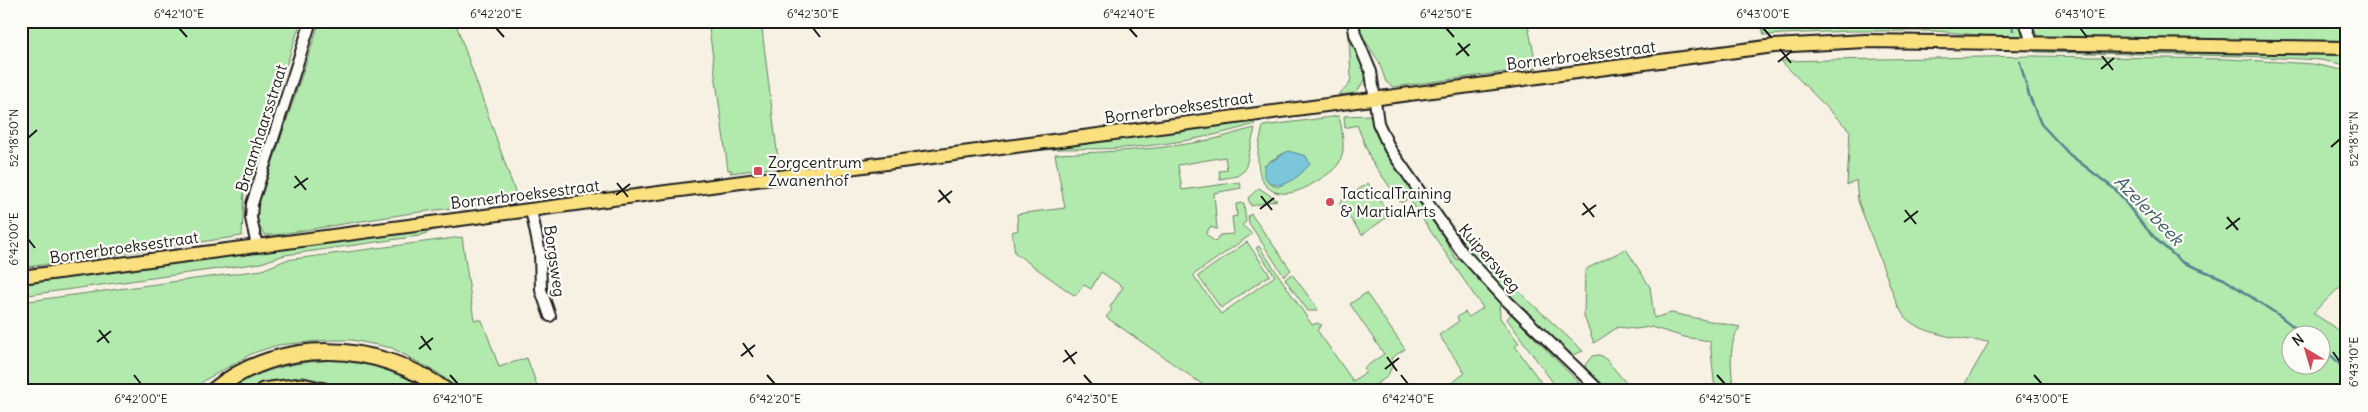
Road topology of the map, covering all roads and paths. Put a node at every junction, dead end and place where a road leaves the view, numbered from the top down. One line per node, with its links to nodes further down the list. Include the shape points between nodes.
1 (311, 21): 8 (street, Braamhaarsstraat, via 252,204 251,218)
2 (1353, 21): 6 (street, Kuipersweg, via 1371,72)
3 (2025, 21): 4 (street)
4 (2032, 44): 5 (main road, Bornerbroeksestraat); 6 (main road, Bornerbroeksestraat, via 1866,41 1800,44)
5 (2347, 48)
6 (1374, 98): 7 (main road, Bornerbroeksestraat); 15 (street, Kuipersweg, via 1385,140 1462,252 1507,301)
7 (531, 210): 8 (main road, Bornerbroeksestraat); 10 (street, Borgsweg, via 540,253 542,294)
8 (257, 246): 9 (main road, Bornerbroeksestraat)
9 (21, 277)
10 (550, 316)
11 (213, 391): 14 (highway, via 246,369 275,358 303,352 334,351 355,352 401,365)
12 (263, 391): 13 (highway, via 296,386)
13 (324, 391)
14 (446, 391)
15 (1600, 391)

